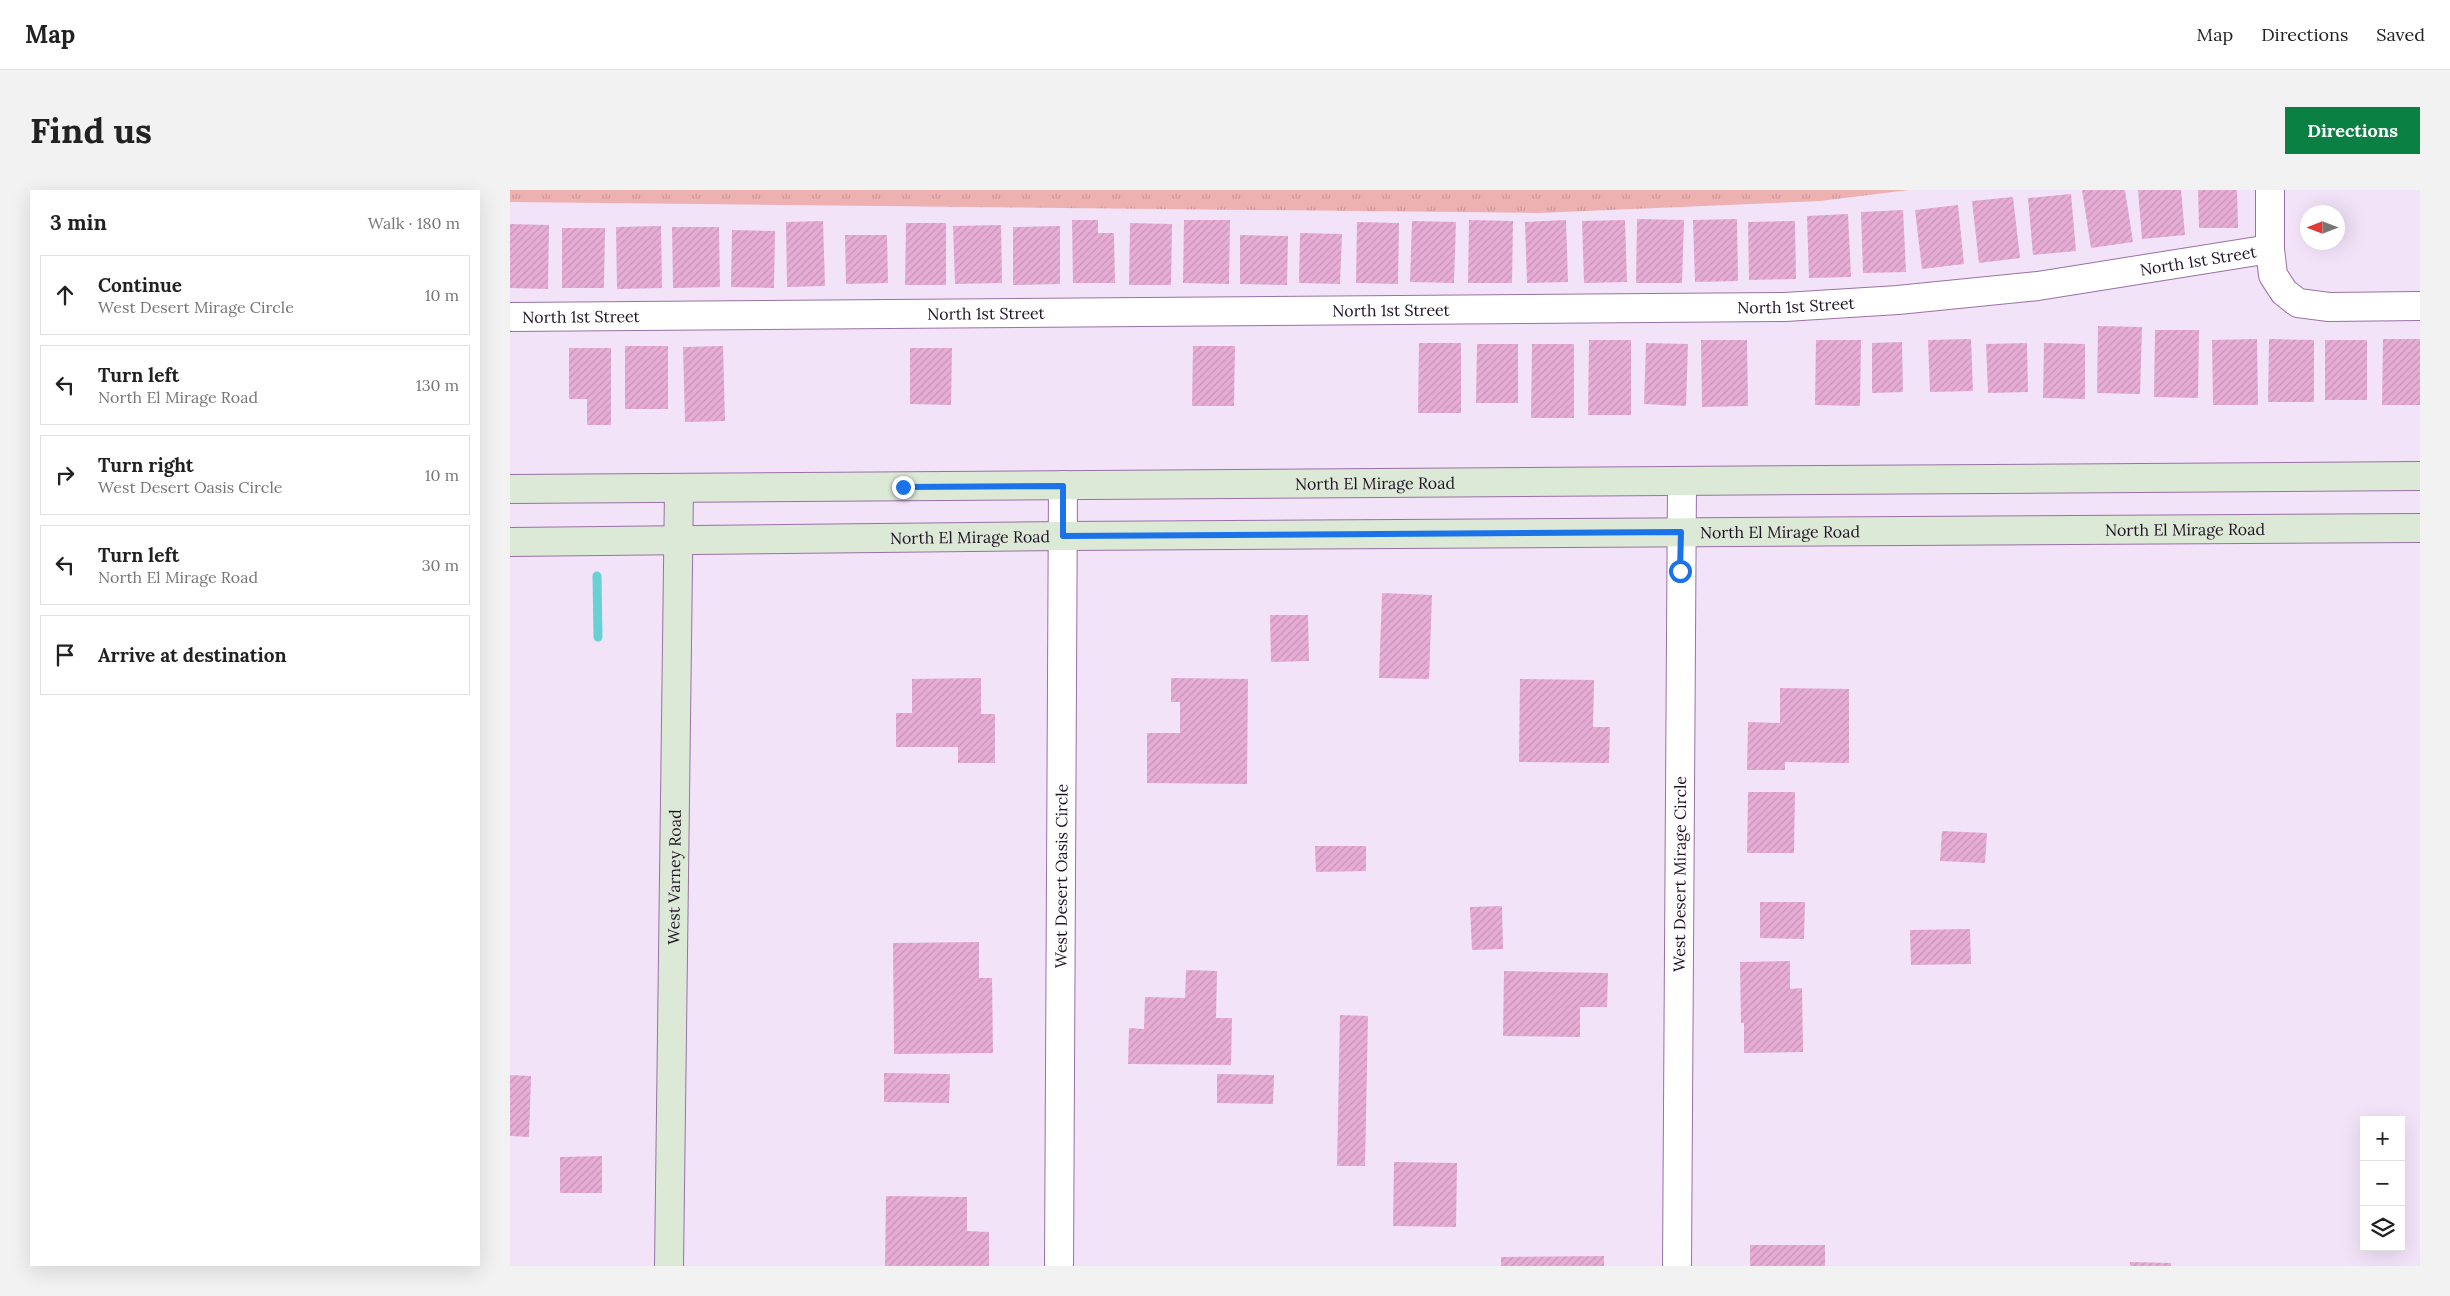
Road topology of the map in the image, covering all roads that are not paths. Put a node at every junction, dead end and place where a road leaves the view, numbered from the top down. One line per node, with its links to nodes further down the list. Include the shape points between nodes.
1 (2270, 190): 2 (street)
2 (2270, 249): 3 (street, via 2273,275 2284,292 2298,303 2329,307); 4 (street, North 1st Street, via 2038,286 1785,307)
3 (2420, 306)
4 (510, 317)
5 (2420, 476): 6 (main road, North El Mirage Road)
6 (1682, 481): 7 (main road, North El Mirage Road); 11 (street, West Desert Mirage Circle)
7 (1063, 486): 8 (main road, North El Mirage Road); 12 (street, West Desert Oasis Circle)
8 (679, 488): 9 (main road, North El Mirage Road); 13 (main road, West Varney Road)
9 (510, 489)
10 (2420, 528): 11 (main road, North El Mirage Road)
11 (1681, 532): 12 (main road, North El Mirage Road); 17 (street, West Desert Mirage Circle)
12 (1063, 536): 13 (main road, North El Mirage Road); 16 (street, West Desert Oasis Circle)
13 (679, 541): 14 (main road, North El Mirage Road); 15 (main road, West Varney Road)
14 (510, 542)
15 (669, 1266)
16 (1059, 1266)
17 (1677, 1266)

